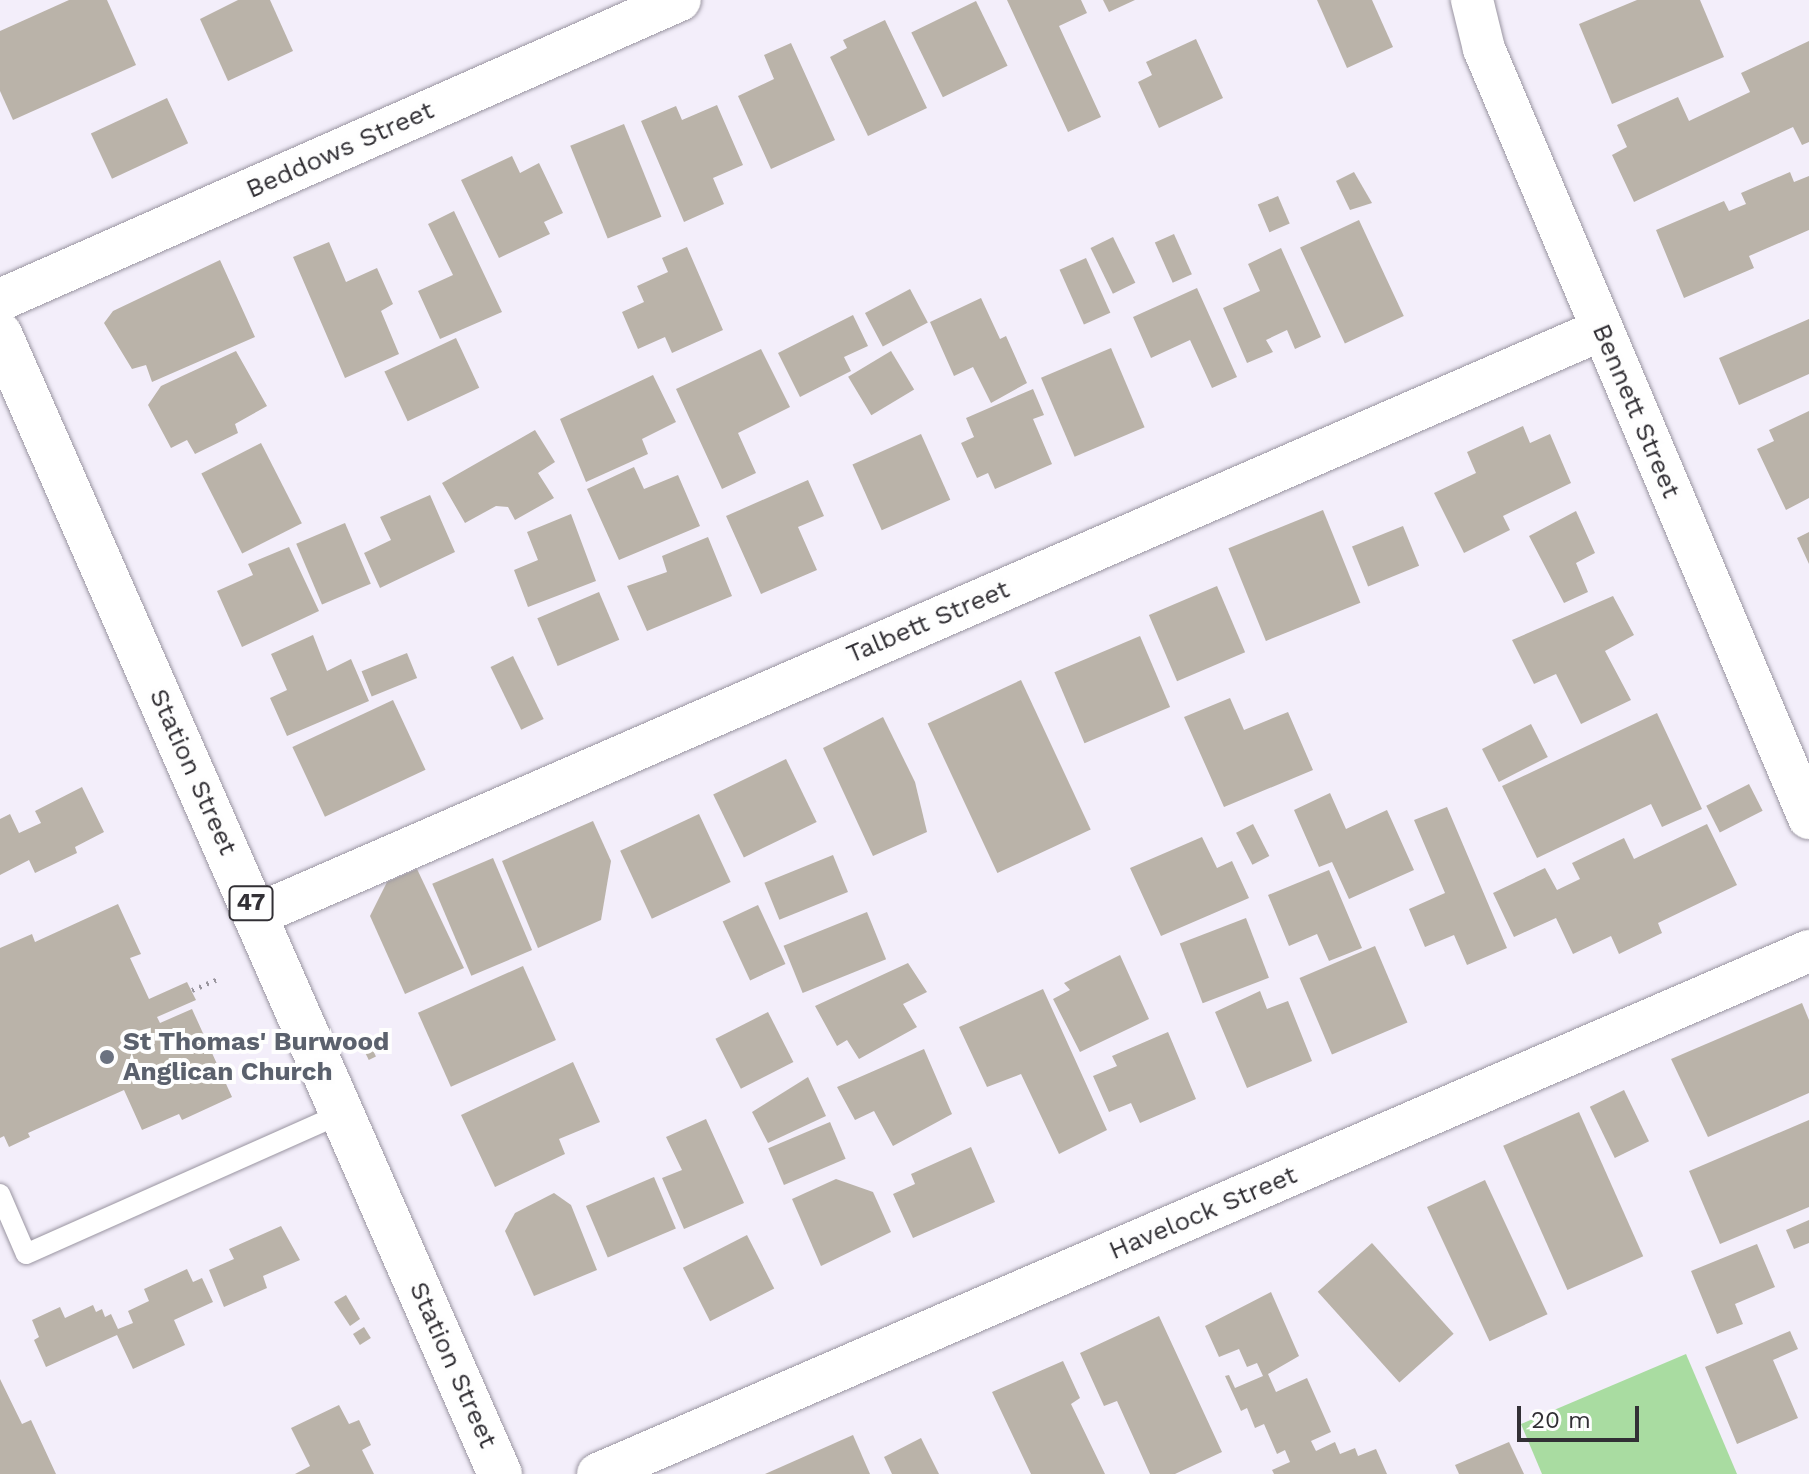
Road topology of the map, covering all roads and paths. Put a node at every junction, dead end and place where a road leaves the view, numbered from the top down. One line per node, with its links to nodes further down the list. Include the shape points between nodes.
1 (680, 0): 3 (street, Beddows Street)
2 (1472, 0): 4 (street, Bennett Street, via 1484,49)
3 (0, 300)
4 (1601, 330): 6 (street, Bennett Street); 7 (street, Talbett Street)
5 (0, 334): 7 (main road, Station Street / 47)
6 (1809, 818)
7 (256, 915): 11 (main road, Station Street / 47)
8 (1809, 951): 14 (street, Havelock Street)
9 (220, 978): 10 (path)
10 (192, 990)
11 (343, 1113): 12 (lane, via 26,1254); 13 (main road, Station Street / 47)
12 (0, 1194)
13 (500, 1474)
14 (598, 1474)

